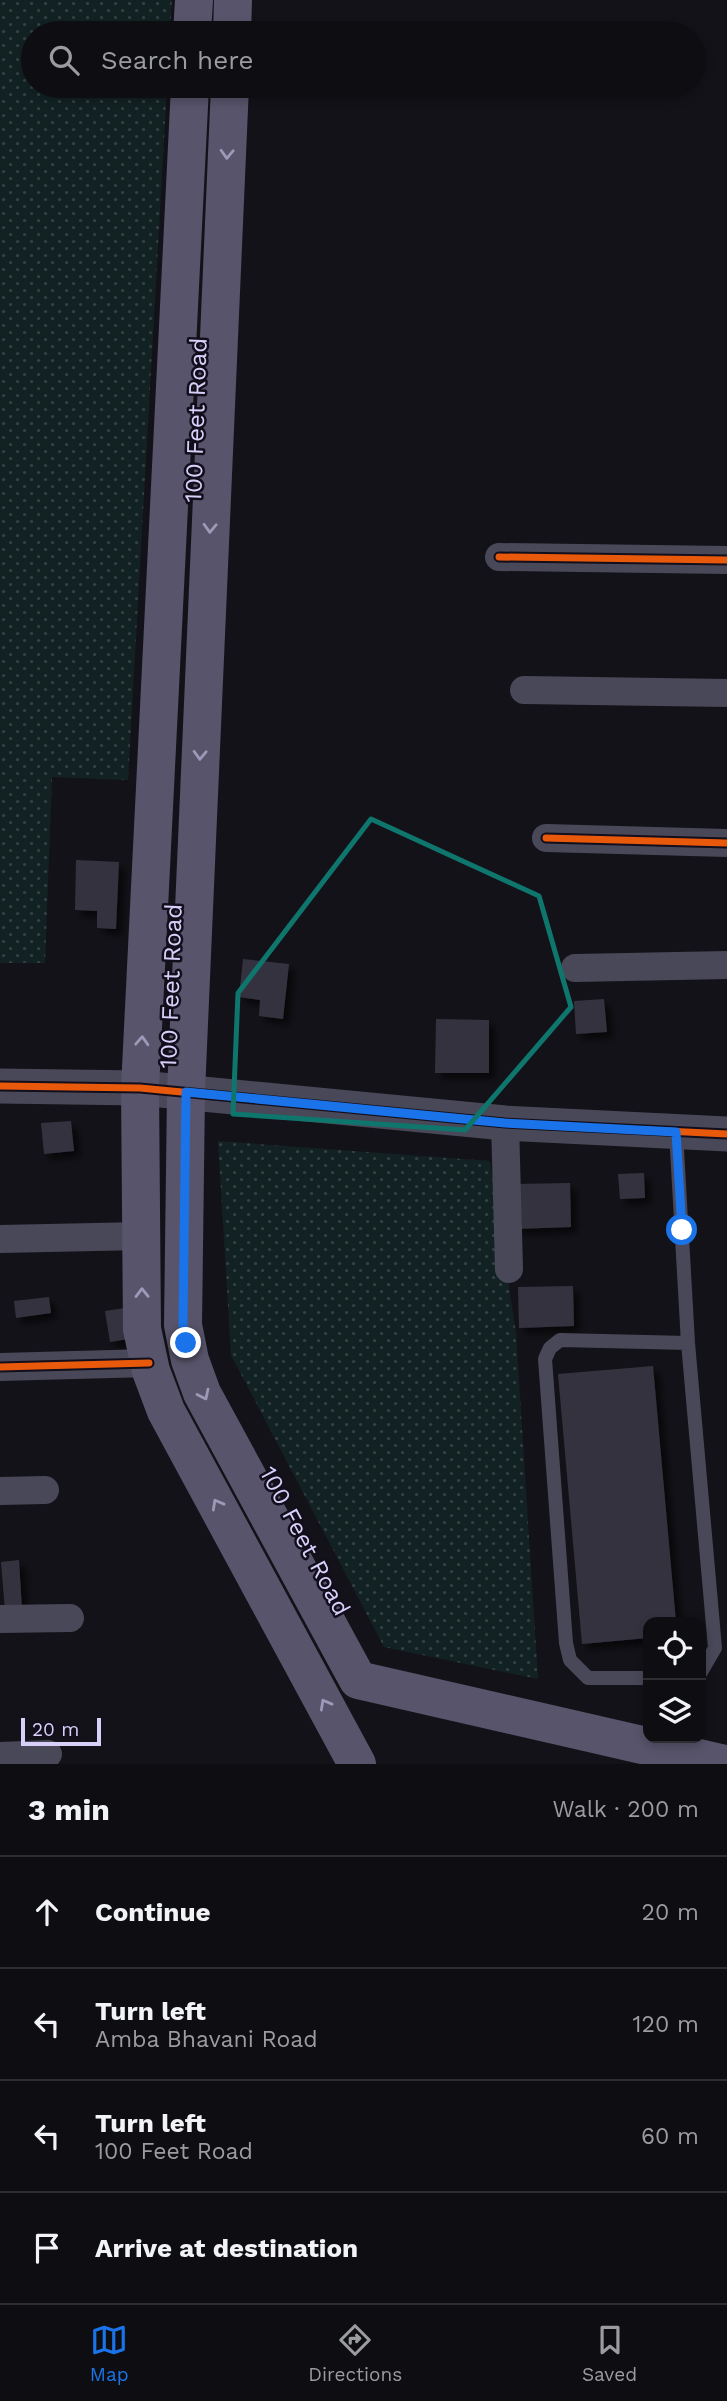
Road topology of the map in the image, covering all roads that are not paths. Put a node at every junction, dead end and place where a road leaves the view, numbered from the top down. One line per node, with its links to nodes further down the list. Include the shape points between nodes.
1 (194, 0): 3 (main road)
2 (233, 0): 4 (main road)
3 (193, 21)
4 (232, 21)
5 (189, 98): 16 (main road, 100 Feet Road, one-way to 5)
6 (229, 98): 17 (main road, 100 Feet Road, one-way to 17)
7 (499, 557): 8 (street)
8 (727, 560)
9 (524, 691): 10 (street)
10 (727, 693)
11 (546, 838): 12 (street)
12 (727, 843)
13 (727, 965): 14 (street)
14 (575, 968)
15 (0, 1086): 16 (street)
16 (140, 1088): 17 (street); 21 (main road, 100 Feet Road)
17 (186, 1092): 18 (street); 36 (main road, 100 Feet Road, one-way to 36, via 183,1325 190,1360 202,1393 358,1680)
18 (505, 1123): 19 (street); 23 (street)
19 (676, 1132): 20 (street); 24 (lane)
20 (727, 1134)
21 (142, 1236): 22 (street); 25 (main road, 100 Feet Road, one-way to 21, via 142,1329)
22 (0, 1239)
23 (509, 1269)
24 (688, 1343): 31 (lane, via 715,1648); 32 (lane, via 560,1340 545,1359 570,1660 588,1678)
25 (149, 1363): 26 (street); 35 (main road, 100 Feet Road, one-way to 25, via 166,1411)
26 (0, 1367)
27 (45, 1490): 28 (street)
28 (0, 1492)
29 (70, 1618): 30 (street)
30 (0, 1619)
31 (706, 1663)
32 (643, 1678)
33 (48, 1754): 34 (street)
34 (0, 1756)
35 (357, 1764)
36 (725, 1764)

